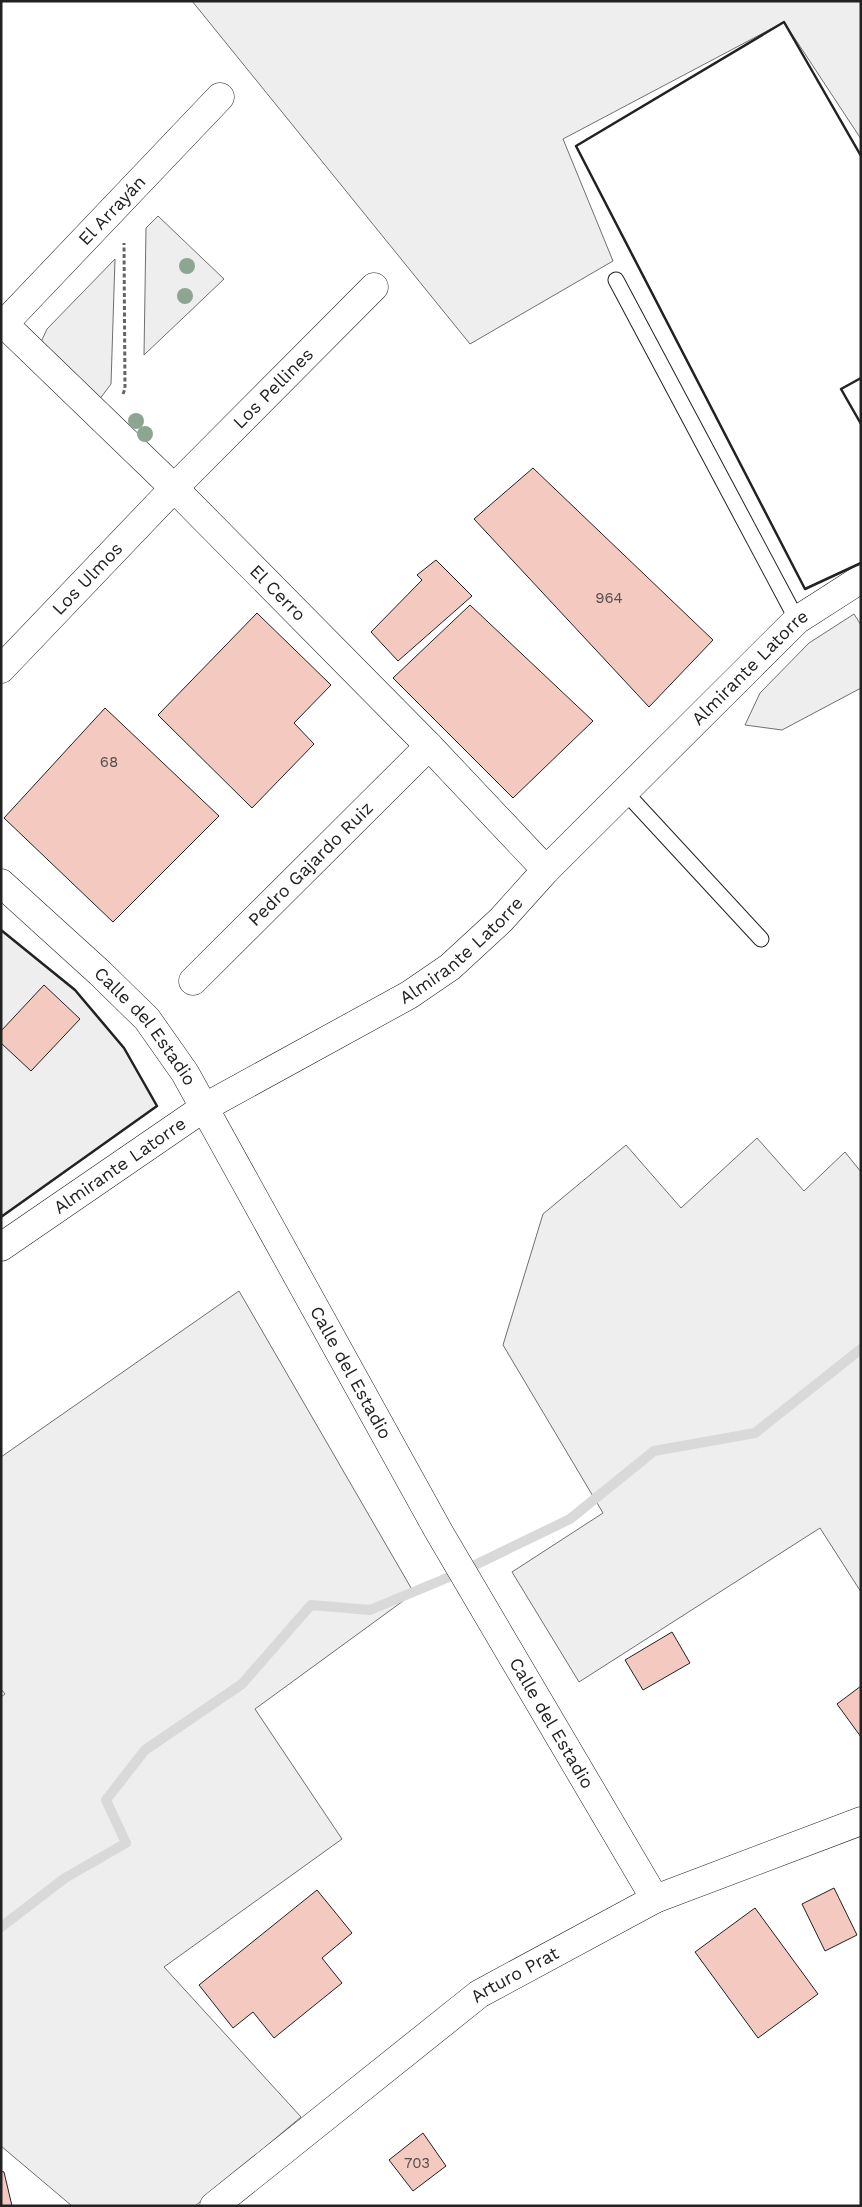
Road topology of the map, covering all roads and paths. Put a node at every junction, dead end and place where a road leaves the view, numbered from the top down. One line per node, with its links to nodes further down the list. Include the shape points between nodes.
1 (220, 97): 2 (street, El Arrayán)
2 (124, 198): 5 (street, El Arrayán); 6 (path, via 125,389)
3 (616, 280): 9 (lane)
4 (374, 288): 7 (street, Los Pellines)
5 (2, 324): 6 (street, El Cerro)
6 (108, 425): 7 (street, El Cerro)
7 (174, 488): 10 (street, Los Ulmos); 11 (street, El Cerro)
8 (861, 579): 9 (street, Almirante Latorre)
9 (797, 620): 12 (street, Almirante Latorre)
10 (1, 669)
11 (429, 746): 13 (street, El Cerro); 16 (street, Pedro Gajardo Ruiz)
12 (626, 792): 13 (street, Almirante Latorre); 15 (lane)
13 (546, 870): 17 (street, Almirante Latorre, via 501,920 450,967 410,995)
14 (1, 883): 17 (street, Calle del Estadio, via 147,1019)
15 (761, 938)
16 (192, 981)
17 (205, 1107): 18 (street, Almirante Latorre); 20 (street, Calle del Estadio, via 438,1532)
18 (1, 1247)
19 (861, 1821): 20 (street, Arturo Prat)
20 (655, 1899): 21 (street, Arturo Prat, via 479,1994)
21 (214, 2206)

